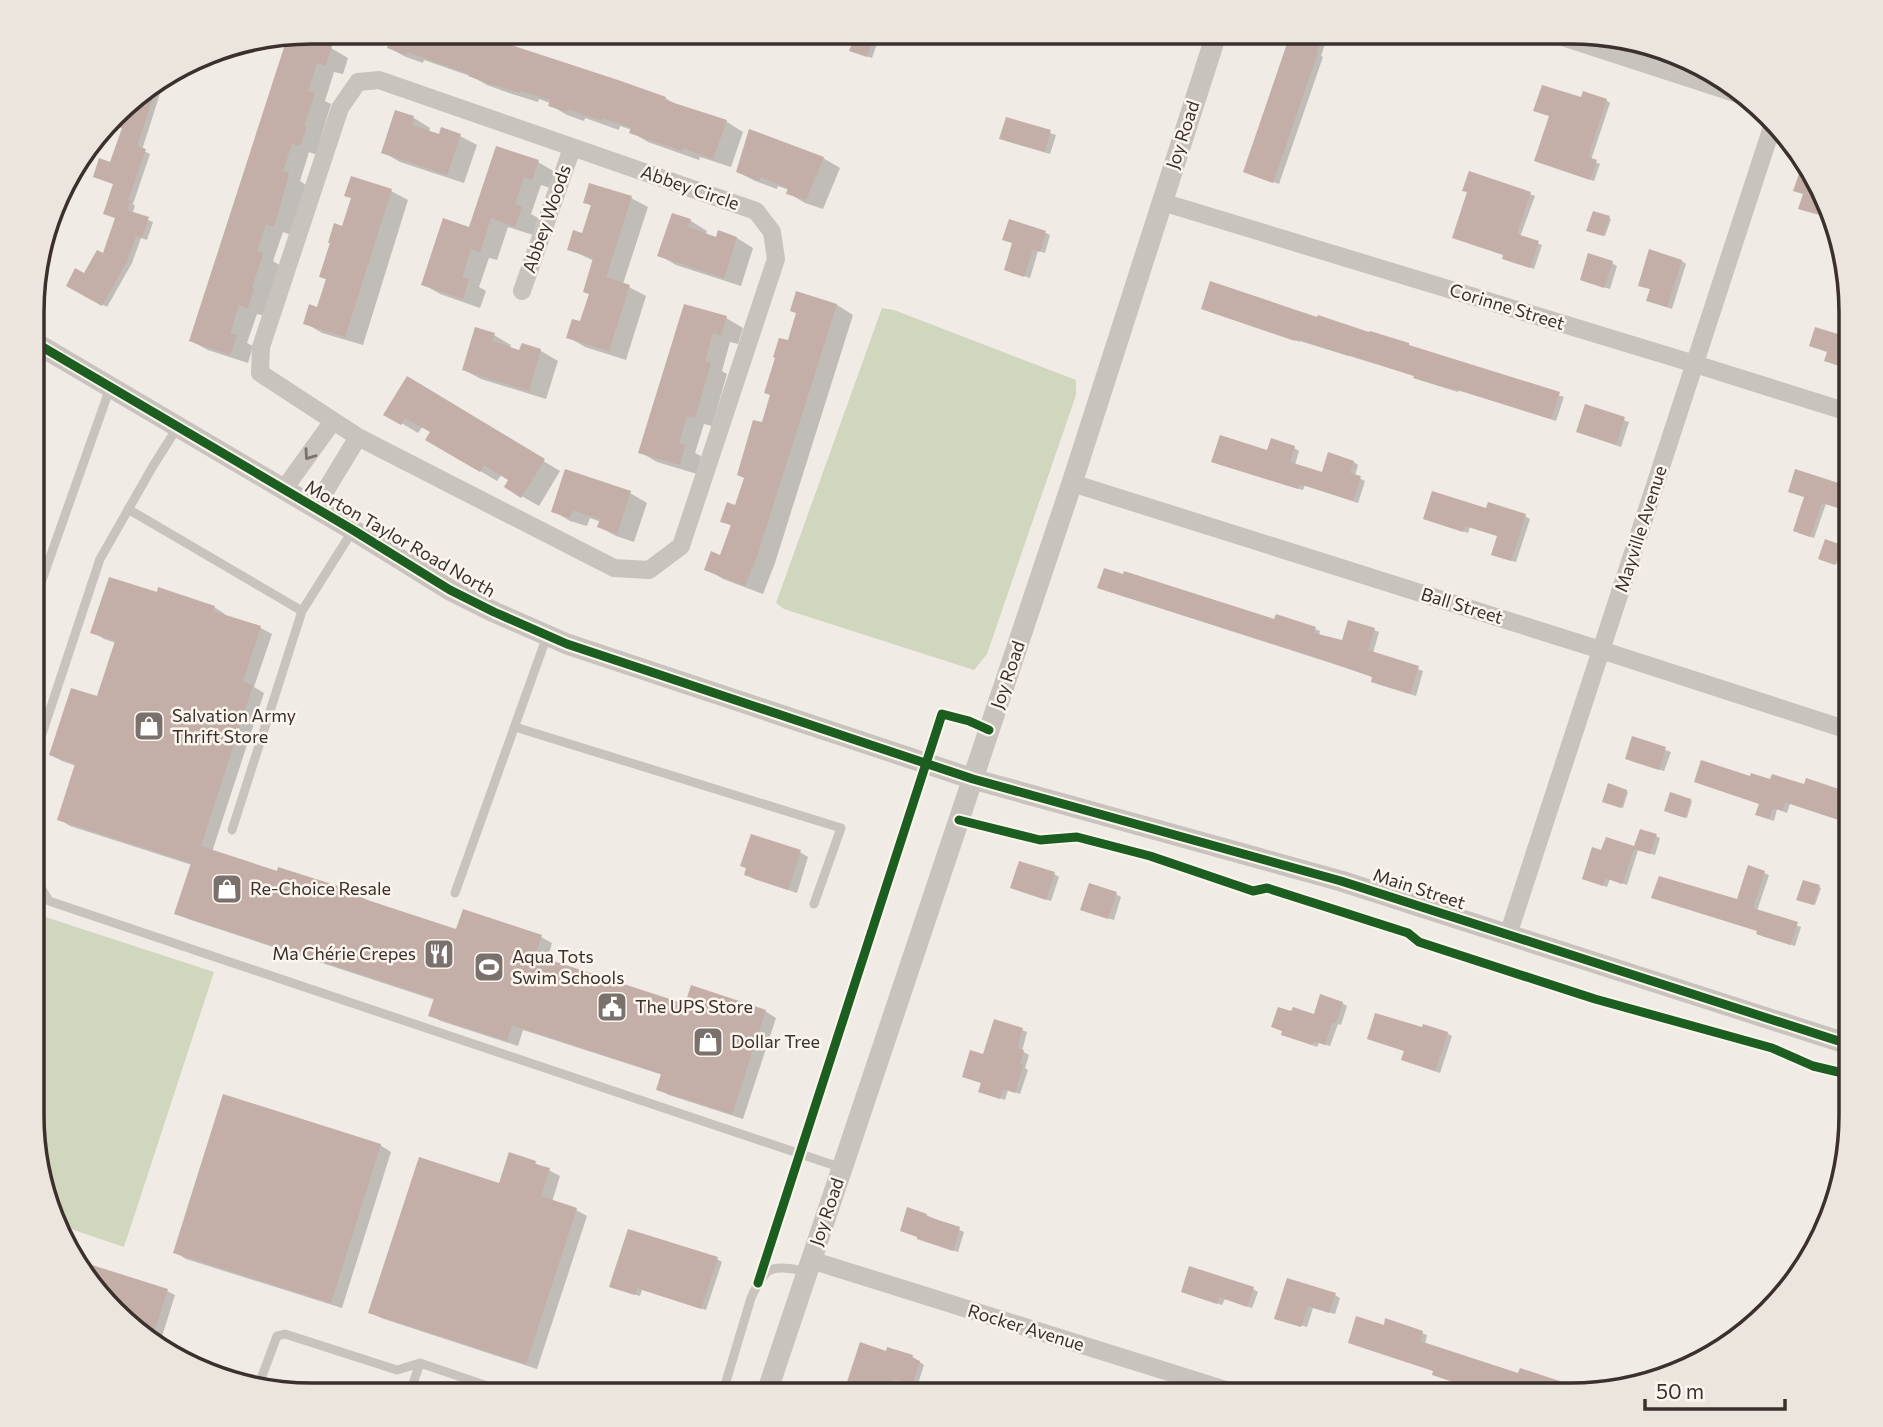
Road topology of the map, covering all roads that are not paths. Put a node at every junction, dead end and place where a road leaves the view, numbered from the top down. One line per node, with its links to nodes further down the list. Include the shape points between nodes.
1 (1213, 44): 6 (street, Joy Road)
2 (1584, 44): 3 (street)
3 (1717, 87)
4 (1770, 132): 9 (street, Mayville Avenue)
5 (572, 148): 7 (street, Abbey Woods); 12 (street, Abbey Circle, via 379,80 358,82 340,108 261,347 260,373); 14 (street, Abbey Circle, via 756,211 772,232 776,259 681,546 649,570 614,568)
6 (1161, 202): 9 (street, Corinne Street); 15 (street, Joy Road)
7 (522, 291)
8 (44, 348): 10 (street, Morton Taylor Road North)
9 (1695, 364): 11 (street, Corinne Street); 23 (street, Mayville Avenue)
10 (111, 387): 13 (street, Morton Taylor Road North); 20 (lane)
11 (1839, 409)
12 (332, 421): 14 (street, Abbey Circle); 16 (street, one-way to 16)
13 (178, 426): 16 (street, Morton Taylor Road North); 18 (lane)
14 (358, 437): 17 (street)
15 (1072, 483): 23 (street, Ball Street); 27 (street, Joy Road)
16 (285, 489): 17 (street, Morton Taylor Road North)
17 (315, 508): 19 (street, Morton Taylor Road North)
18 (128, 509): 21 (lane); 26 (lane, via 100,559)
19 (352, 530): 21 (lane); 22 (street, Morton Taylor Road North, via 450,590)
20 (44, 575)
21 (302, 611): 28 (lane)
22 (547, 636): 24 (lane); 27 (street, Morton Taylor Road North)
23 (1601, 649): 25 (street, Ball Street); 32 (street, Mayville Avenue)
24 (515, 727): 30 (lane); 31 (lane, via 841,828)
25 (1839, 727)
26 (44, 728)
27 (973, 779): 32 (street, Main Street, via 1341,881); 34 (street, Joy Road)
28 (232, 830)
29 (44, 893): 34 (lane, via 49,901)
30 (455, 893)
31 (814, 904)
32 (1508, 935): 33 (street, Main Street)
33 (1839, 1041)
34 (842, 1168): 35 (street, Joy Road)
35 (809, 1266): 42 (lane, via 766,1271 751,1298); 43 (street, Joy Road); 44 (street, Rocker Avenue)
36 (420, 1363): 37 (lane, via 397,1370 285,1334 277,1336); 38 (lane); 39 (lane)
37 (261, 1378)
38 (467, 1379): 40 (lane); 41 (lane)
39 (413, 1383)
40 (466, 1383)
41 (479, 1383)
42 (726, 1383)
43 (770, 1383)
44 (1202, 1383)

